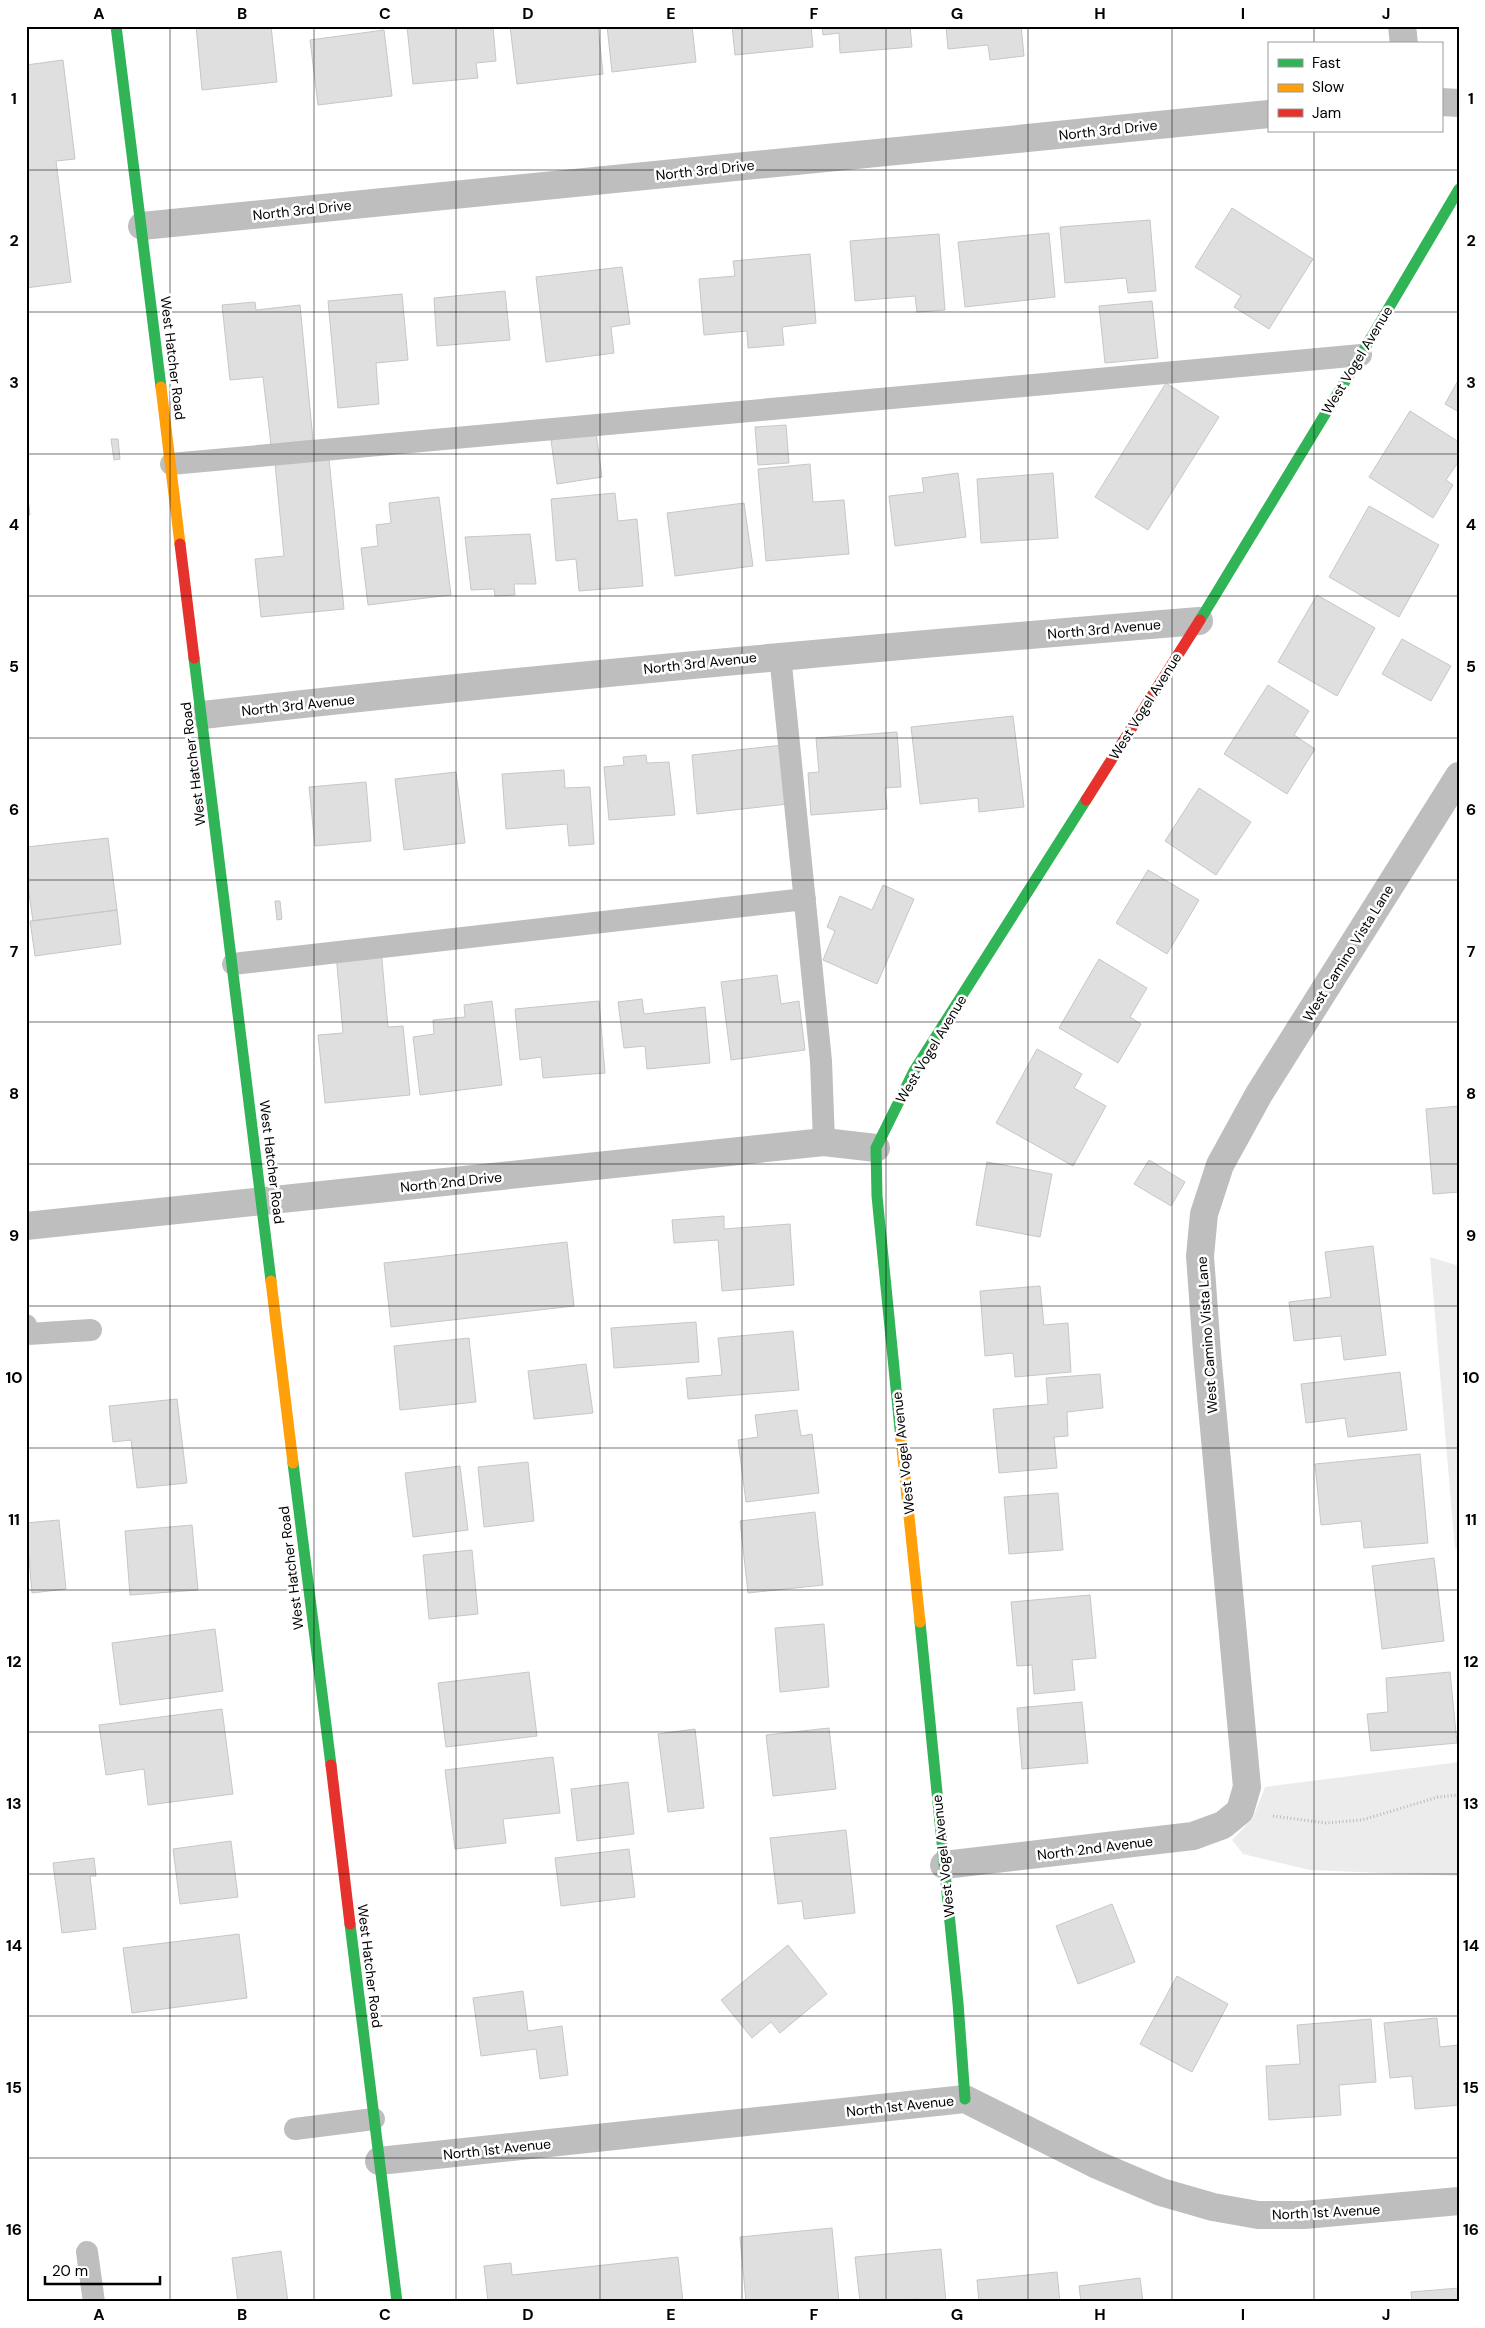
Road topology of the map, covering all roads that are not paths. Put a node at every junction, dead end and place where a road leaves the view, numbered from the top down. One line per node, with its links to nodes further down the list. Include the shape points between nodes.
1 (116, 26): 8 (street, West Hatcher Road)
2 (1402, 26): 3 (street)
3 (1404, 42)
4 (1442, 102): 5 (street)
5 (1459, 103)
6 (1268, 114): 8 (street, North 3rd Drive)
7 (1459, 189): 9 (street, West Vogel Avenue)
8 (142, 226): 10 (street, West Hatcher Road)
9 (1361, 356): 10 (lane); 11 (street, West Vogel Avenue)
10 (171, 464): 13 (street, West Hatcher Road)
11 (1199, 621): 12 (street, North 3rd Avenue); 18 (street, West Vogel Avenue, via 914,1071)
12 (780, 655): 13 (street, North 3rd Avenue); 15 (lane)
13 (203, 715): 16 (street, West Hatcher Road)
14 (1459, 776): 23 (street, West Camino Vista Lane, via 1259,1094 1220,1165 1204,1214 1200,1256 1247,1787)
15 (804, 900): 16 (lane); 17 (lane, via 821,1061)
16 (233, 964): 19 (street, West Hatcher Road)
17 (824, 1142): 18 (street, North 2nd Drive); 19 (street, North 2nd Drive)
18 (876, 1148): 24 (street, West Vogel Avenue, via 877,1196)
19 (262, 1202): 20 (street, North 2nd Drive); 26 (street, West Hatcher Road)
20 (26, 1226)
21 (26, 1325): 22 (lane, via 28,1334)
22 (91, 1330)
23 (1240, 1811): 24 (street, North 2nd Avenue, via 1223,1825 1193,1836)
24 (944, 1866): 25 (street, West Vogel Avenue)
25 (965, 2099): 28 (street, North 1st Avenue); 29 (street, North 1st Avenue, via 1161,2192 1213,2206 1258,2215 1304,2215)
26 (374, 2119): 27 (lane); 28 (street, West Hatcher Road)
27 (295, 2129)
28 (379, 2161): 32 (street, West Hatcher Road)
29 (1459, 2201)
30 (87, 2252): 31 (lane)
31 (94, 2302)
32 (397, 2302)

